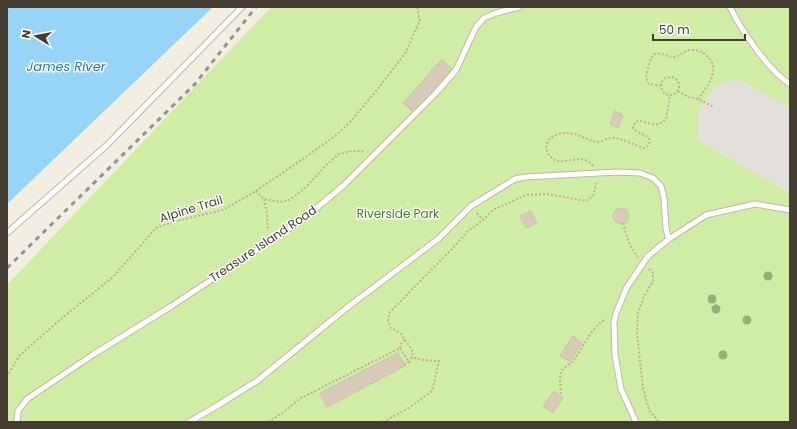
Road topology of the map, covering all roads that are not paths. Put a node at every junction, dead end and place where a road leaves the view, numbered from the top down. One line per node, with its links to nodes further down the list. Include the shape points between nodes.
1 (242, 7): 6 (lane, via 108,145)
2 (519, 7): 8 (lane, Treasure Island Road, via 484,18 476,27 456,70 432,98 337,191 302,220 27,399 18,411)
3 (730, 7): 4 (lane, via 756,48 774,70)
4 (790, 84)
5 (790, 210): 7 (lane, via 755,204 706,215)
6 (7, 233)
7 (669, 239): 9 (lane, via 663,192 653,178 640,173 618,172 515,179 471,206 438,239 349,306 257,381); 10 (lane, via 648,256 627,287 614,322 615,355 621,389)
8 (17, 422)
9 (189, 422)
10 (636, 422)

